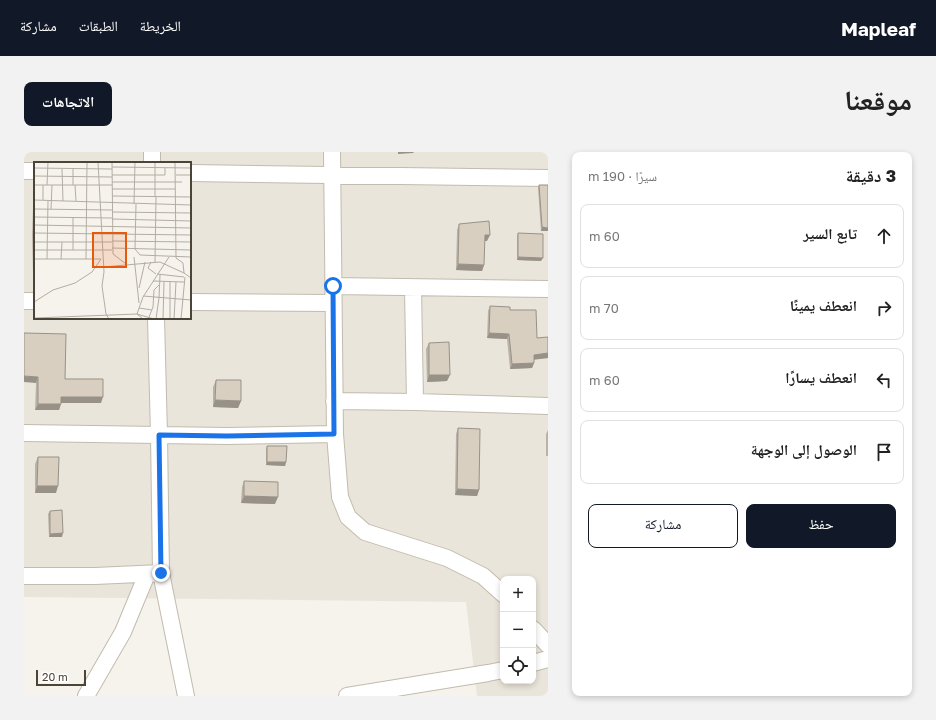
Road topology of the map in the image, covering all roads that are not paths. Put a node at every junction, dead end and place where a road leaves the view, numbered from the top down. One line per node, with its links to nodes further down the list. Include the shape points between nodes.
1 (332, 152): 3 (street)
2 (191, 173): 3 (street)
3 (333, 176): 4 (street); 5 (street)
4 (548, 178)
5 (333, 286): 6 (street); 9 (street)
6 (413, 288): 7 (street); 12 (street)
7 (548, 289)
8 (191, 302): 9 (street)
9 (333, 303): 11 (street)
10 (156, 319): 16 (street)
11 (334, 401): 12 (street); 15 (street)
12 (415, 402): 13 (street)
13 (548, 406)
14 (24, 433): 16 (street)
15 (334, 434): 16 (street); 19 (street, via 340,497 348,516 365,532 447,558 483,576)
16 (159, 435): 17 (street)
17 (154, 573): 18 (street); 25 (street); 26 (street)
18 (24, 576)
19 (500, 591)
20 (536, 632): 21 (street)
21 (548, 645)
22 (548, 659): 23 (street)
23 (536, 662)
24 (500, 671): 27 (street)
25 (86, 696)
26 (186, 696)
27 (347, 696)

